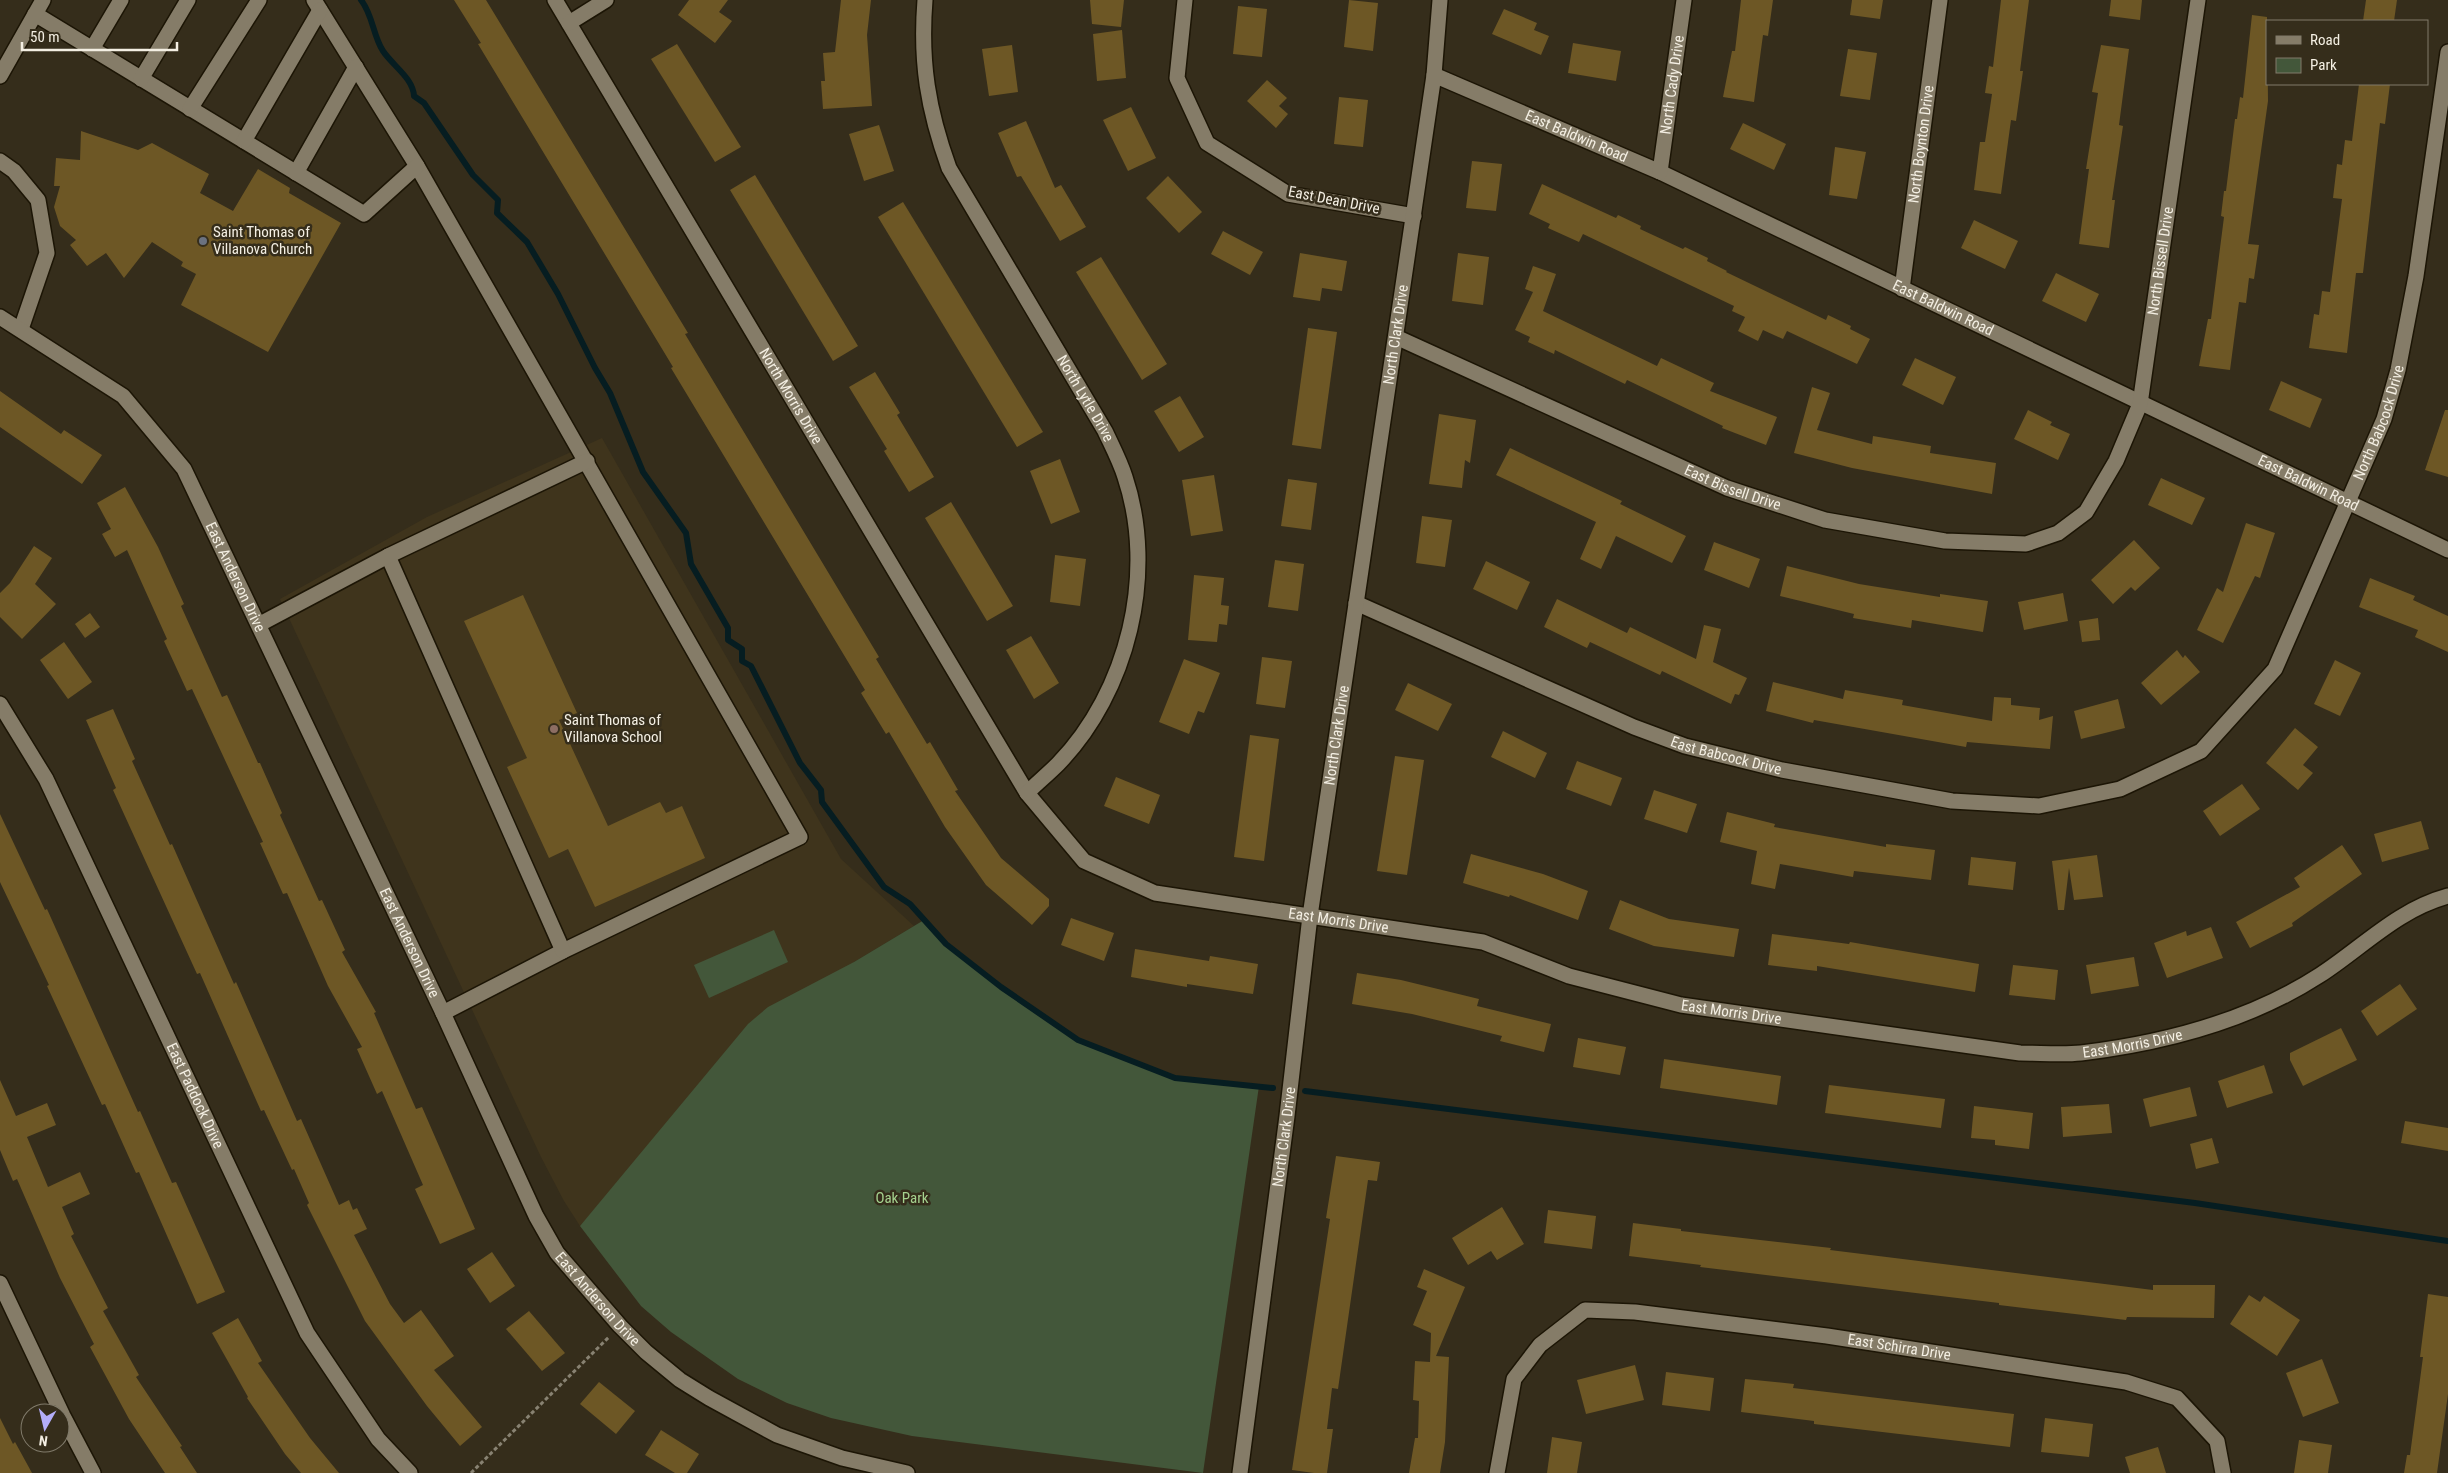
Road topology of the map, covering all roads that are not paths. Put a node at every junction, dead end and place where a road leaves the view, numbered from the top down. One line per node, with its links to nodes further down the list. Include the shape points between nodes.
1 (43, 0): 14 (street)
2 (120, 0): 16 (street)
3 (188, 0): 21 (street)
4 (259, 0): 22 (street)
5 (555, 0): 15 (street, North Morris Drive)
6 (606, 0): 15 (street)
7 (925, 0): 43 (street, North Lytle Drive, via 923,64 927,96 949,168 1105,431 1125,477 1136,536 1137,570 1131,624 1111,686 1081,736 1058,764)
8 (1185, 0): 28 (street, East Dean Drive, via 1177,78 1207,143 1288,194)
9 (1440, 0): 19 (street, North Clark Drive)
10 (1684, 0): 26 (street, North Cady Drive)
11 (1940, 0): 29 (street, North Boynton Drive)
12 (2198, 0): 33 (street, North Bissell Drive)
13 (317, 5): 18 (street); 23 (street)
14 (35, 14): 16 (street); 20 (street)
15 (569, 24): 43 (street, North Morris Drive)
16 (92, 49): 21 (street)
17 (2448, 52): 35 (street, North Babcock Drive, via 2416,276 2398,370 2384,419)
18 (356, 67): 25 (street); 27 (street)
19 (1434, 74): 26 (street, East Baldwin Road); 28 (street, North Clark Drive)
20 (0, 76)
21 (141, 79): 22 (street)
22 (190, 109): 23 (street)
23 (244, 141): 27 (street)
24 (0, 161): 31 (street, via 14,171 38,200 47,253)
25 (417, 166): 27 (street, via 364,214); 34 (street)
26 (1660, 172): 29 (street, East Baldwin Road)
27 (296, 173)
28 (1414, 216): 32 (street, North Clark Drive)
29 (1902, 289): 33 (street, East Baldwin Road)
30 (0, 317): 31 (street, East Anderson Drive)
31 (21, 329): 40 (street, East Anderson Drive, via 123,396 184,469)
32 (1396, 336): 36 (street, East Bissell Drive, via 1727,488 1825,520 1945,541 2026,544 2058,533); 39 (street, North Clark Drive)
33 (2140, 404): 35 (street, East Baldwin Road); 36 (street, North Bissell Drive, via 2116,461)
34 (587, 461): 38 (street); 46 (street, via 800,837)
35 (2347, 504): 37 (street, East Baldwin Road); 42 (street, North Babcock Drive, via 2275,669 2201,751)
36 (2086, 512)
37 (2448, 550)
38 (388, 556): 40 (street); 46 (street)
39 (1356, 603): 42 (street, East Babcock Drive, via 1634,727 1730,758 1952,801 2039,806); 45 (street, North Clark Drive)
40 (260, 624): 47 (street, East Anderson Drive)
41 (0, 704): 50 (street, East Paddock Drive, via 46,779 307,1333 378,1439)
42 (2120, 789)
43 (1026, 793): 45 (street, East Morris Drive, via 1084,861 1155,893)
44 (2448, 896): 45 (street, East Morris Drive, via 2408,912 2374,933 2320,975 2251,1012 2168,1039 2062,1054 1996,1051 1681,1005 1569,976 1483,942)
45 (1310, 916): 52 (street, North Clark Drive)
46 (563, 951): 47 (street)
47 (443, 1013): 51 (street, East Anderson Drive, via 536,1216 557,1253 620,1326 680,1380 748,1421 842,1458)
48 (0, 1282): 49 (street, via 62,1416)
49 (93, 1473)
50 (410, 1473)
51 (906, 1473)
52 (1240, 1473)
53 (1498, 1473): 54 (street, East Schirra Drive, via 1514,1379 1540,1345 1585,1310 1635,1312 1827,1336 2126,1382 2177,1398 2217,1441)
54 (2223, 1473)

